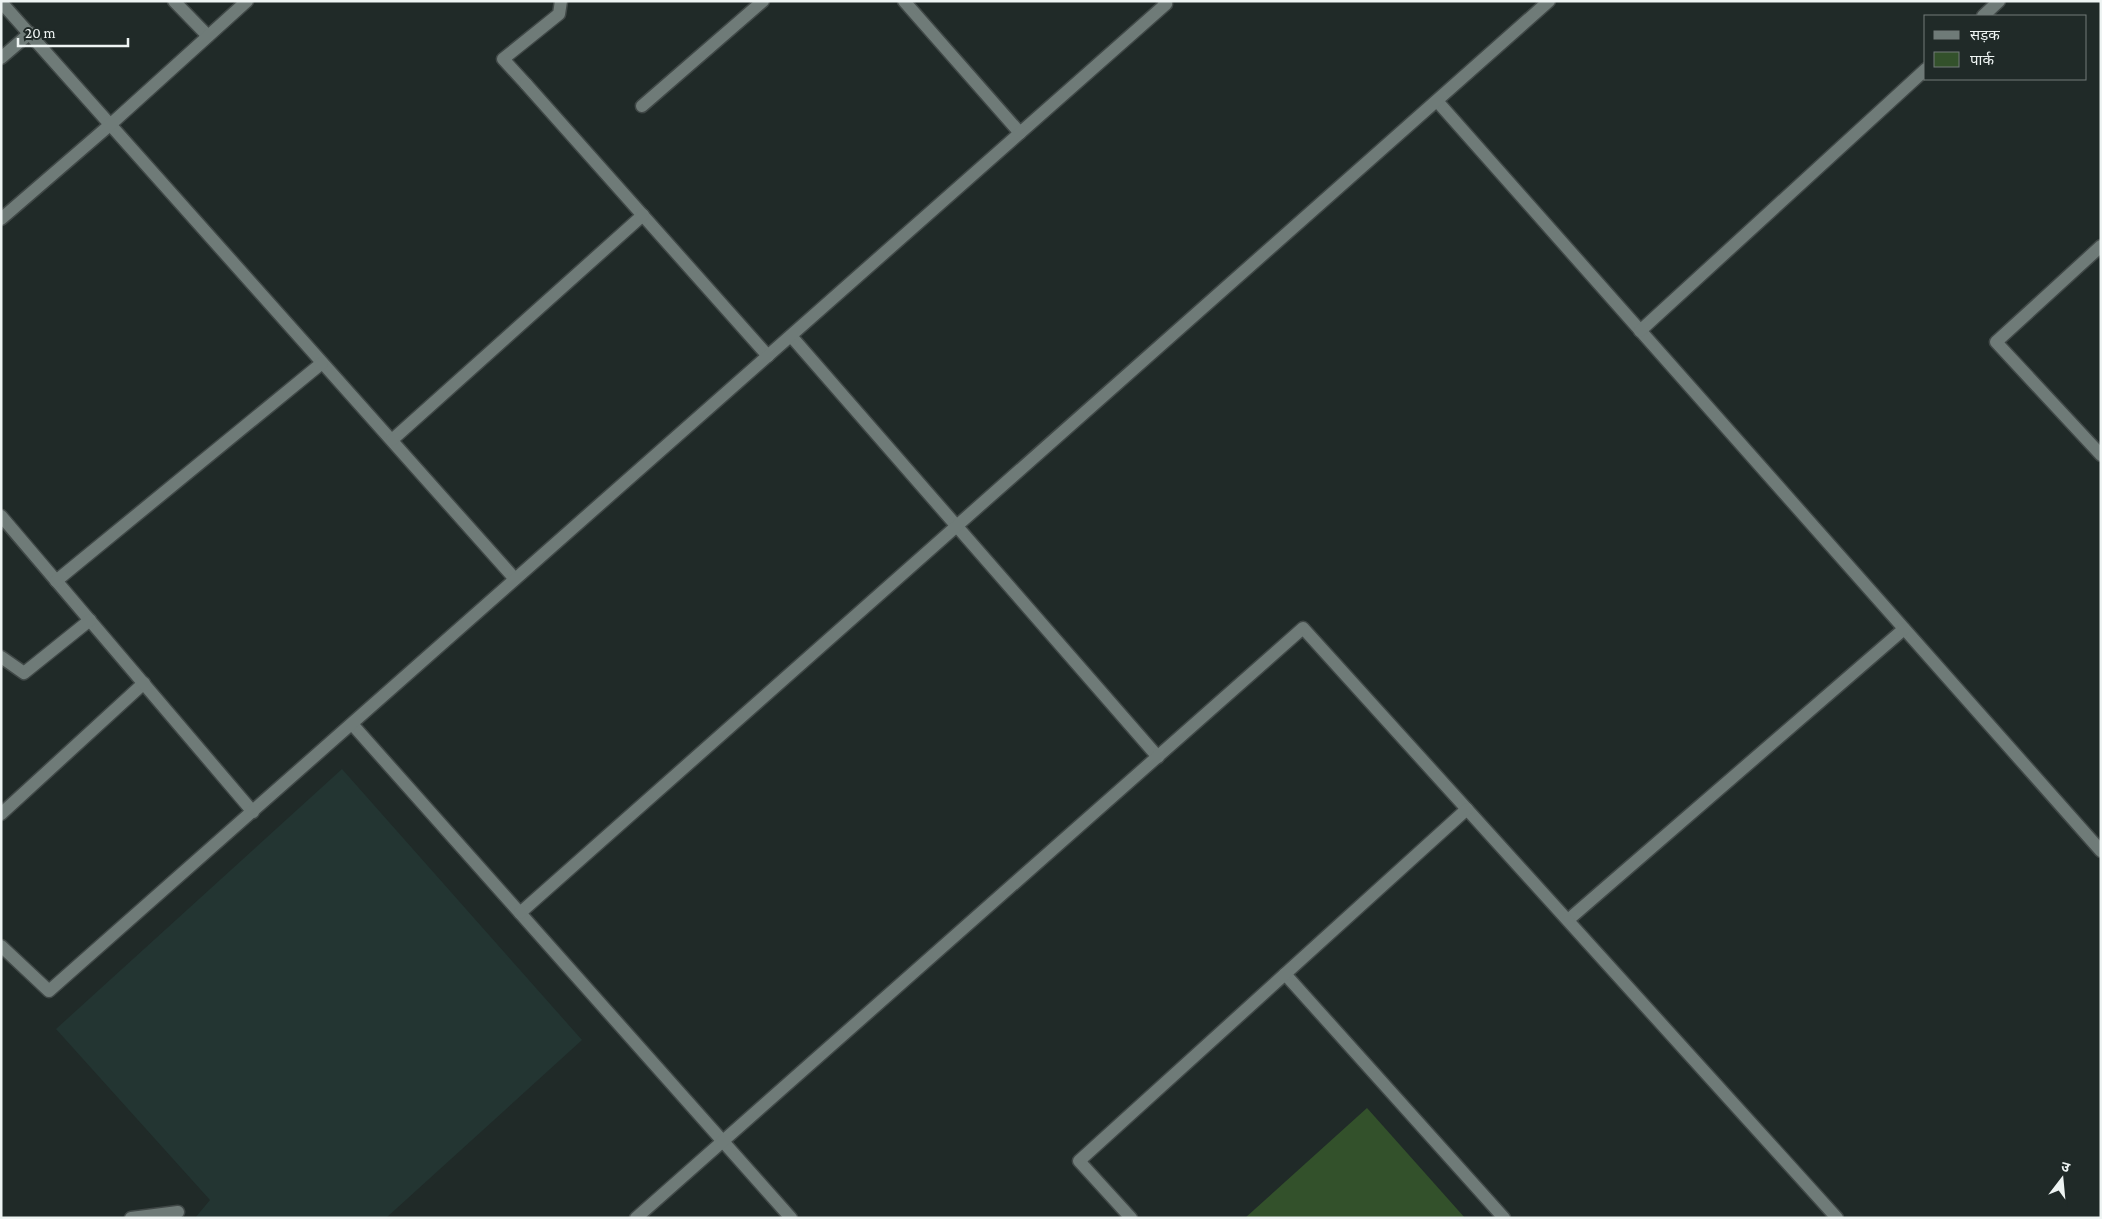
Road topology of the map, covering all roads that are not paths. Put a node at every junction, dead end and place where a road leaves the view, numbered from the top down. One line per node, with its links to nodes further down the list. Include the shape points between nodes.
1 (174, 1): 12 (street)
2 (246, 1): 12 (street)
3 (561, 1): 19 (street, via 559,14 503,59)
4 (763, 1): 16 (street)
5 (904, 1): 18 (street)
6 (1164, 1): 18 (street, via 1166,4)
7 (1549, 1): 15 (street)
8 (1999, 1): 10 (street)
9 (1, 2): 11 (street)
10 (1984, 15)
11 (30, 33): 13 (street); 17 (street)
12 (208, 36): 17 (street)
13 (1, 58)
14 (1924, 71): 22 (street)
15 (1437, 101): 22 (street); 29 (street)
16 (642, 106)
17 (111, 124): 20 (street); 25 (street)
18 (1020, 133): 23 (street)
19 (643, 216): 24 (street); 26 (street)
20 (1, 219)
21 (2101, 246): 27 (street, via 1996,342)
22 (1640, 331): 33 (street)
23 (790, 336): 24 (street); 29 (street)
24 (768, 356): 30 (street)
25 (322, 363): 26 (street); 31 (street)
26 (392, 440): 30 (street)
27 (2101, 455)
28 (2, 519): 31 (street)
29 (957, 526): 37 (street); 42 (street)
30 (515, 579): 36 (street)
31 (56, 581): 32 (street)
32 (90, 620): 34 (street, via 24,674); 35 (street)
33 (1904, 629): 41 (street); 43 (street)
34 (1, 658)
35 (144, 683): 39 (street); 40 (street)
36 (352, 724): 39 (street); 42 (street)
37 (1158, 757): 38 (street, via 1303,628); 46 (street)
38 (1467, 809): 43 (street); 45 (street)
39 (253, 812): 44 (street, via 49,991)
40 (1, 814)
41 (2100, 850)
42 (520, 913): 46 (street)
43 (1568, 920): 53 (street)
44 (1, 946)
45 (1285, 974): 51 (street, via 1079,1161); 52 (street)
46 (723, 1141): 49 (street); 50 (street)
47 (178, 1212): 48 (street)
48 (131, 1218)
49 (636, 1218)
50 (791, 1218)
51 (1131, 1218)
52 (1504, 1218)
53 (1837, 1218)

